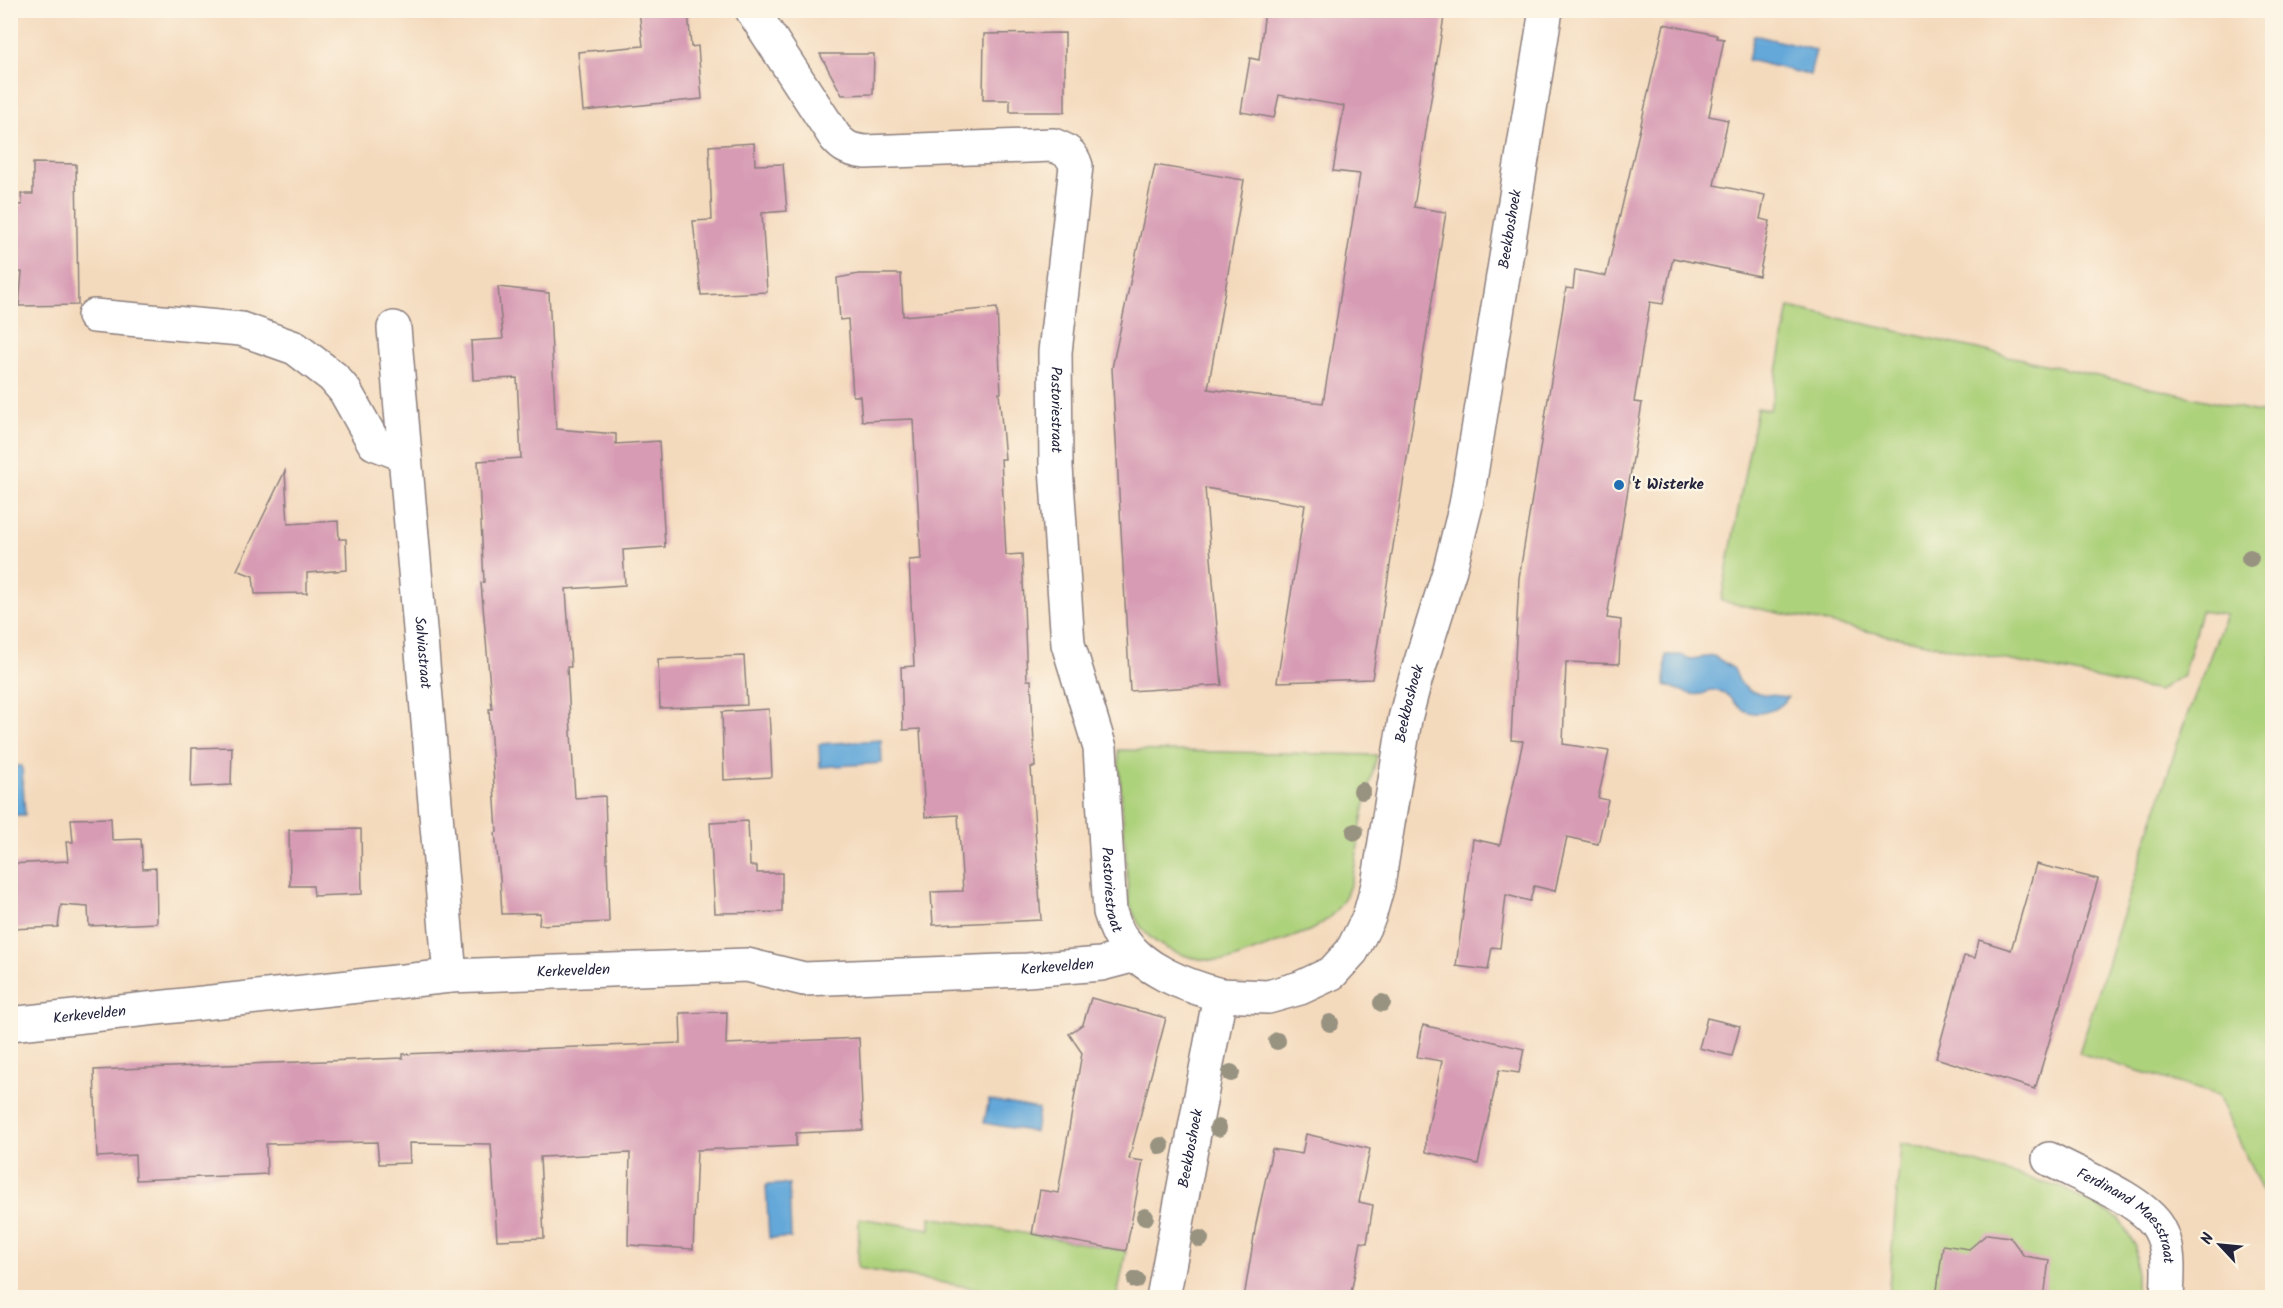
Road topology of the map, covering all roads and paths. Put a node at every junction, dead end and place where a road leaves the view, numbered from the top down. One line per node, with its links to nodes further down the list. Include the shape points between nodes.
1 (752, 10): 6 (street, Pastoriestraat, via 836,137 851,150 1053,145 1073,156 1076,166 1055,352 1056,467 1068,644 1100,748 1110,912 1120,937)
2 (1546, 10): 8 (street, Beekboshoek, via 1466,504 1405,719 1370,917 1352,951 1332,973 1268,997)
3 (94, 316): 5 (street, via 241,329 295,348 345,391 374,443)
4 (394, 328): 5 (street, Salviastraat)
5 (405, 455): 7 (street, Salviastraat)
6 (1135, 955): 7 (street, Kerkevelden, via 1101,964 1027,970 804,979 747,965); 8 (street, Pastoriestraat, via 1188,986)
7 (450, 976): 9 (street, Kerkevelden)
8 (1220, 995): 11 (street, Beekboshoek)
9 (10, 1024)
10 (2049, 1160): 12 (street, Ferdinand Maesstraat, via 2138,1206 2159,1228 2168,1254)
11 (1162, 1298)
12 (2168, 1298)

